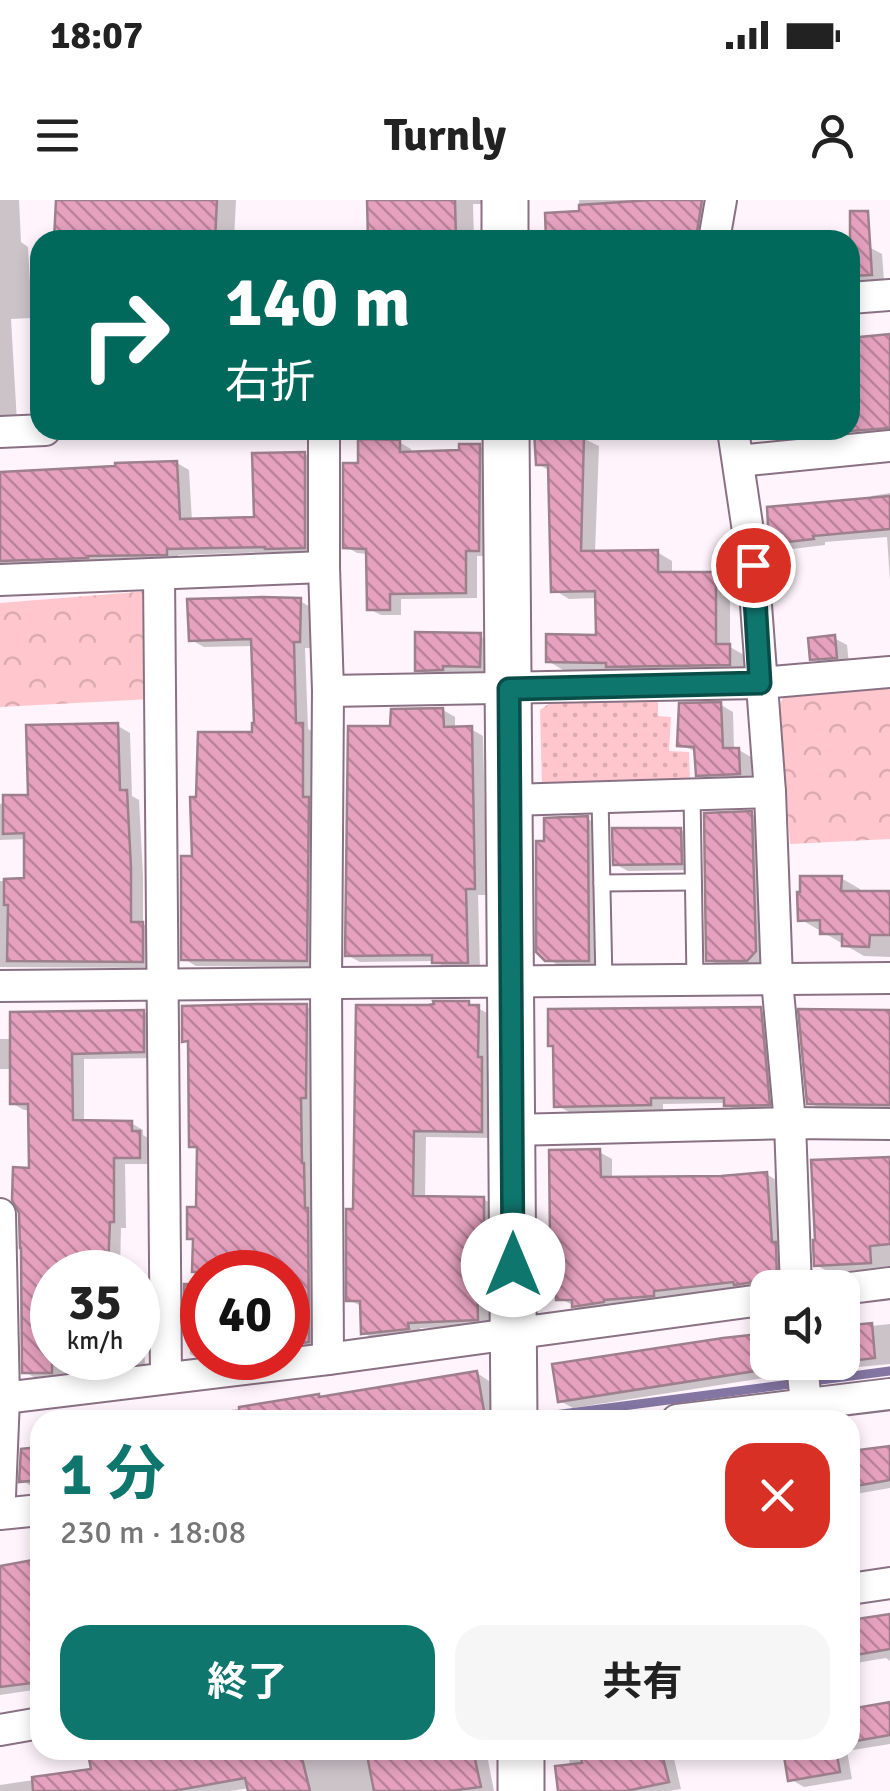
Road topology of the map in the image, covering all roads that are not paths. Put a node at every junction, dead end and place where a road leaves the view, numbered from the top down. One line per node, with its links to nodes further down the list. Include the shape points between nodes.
1 (505, 200): 3 (street)
2 (721, 200): 4 (street)
3 (505, 230)
4 (716, 230)
5 (890, 295): 6 (street)
6 (860, 297)
7 (30, 431): 8 (street)
8 (0, 432)
9 (324, 440): 14 (street)
10 (506, 440): 19 (street)
11 (735, 440): 13 (street)
12 (890, 446): 13 (street)
13 (738, 462): 18 (street)
14 (324, 567): 15 (street); 20 (street)
15 (158, 575): 16 (street); 33 (street)
16 (0, 580)
17 (890, 672): 18 (street)
18 (760, 683): 19 (street); 21 (street)
19 (509, 689): 20 (street); 24 (street)
20 (328, 691): 32 (street)
21 (770, 792): 22 (street); 29 (street)
22 (692, 794): 23 (street); 25 (lane)
23 (600, 798): 24 (street); 26 (lane)
24 (510, 800): 31 (street)
25 (693, 882): 26 (lane); 28 (lane)
26 (602, 883): 30 (lane)
27 (890, 978): 29 (street)
28 (695, 980): 29 (street); 30 (street)
29 (778, 980): 35 (street)
30 (604, 981): 31 (street)
31 (511, 982): 32 (street); 37 (street)
32 (326, 984): 33 (street); 45 (street)
33 (161, 985): 34 (street); 46 (street)
34 (0, 986)
35 (790, 1122): 36 (street); 37 (street); 39 (street)
36 (890, 1124)
37 (512, 1130): 44 (street)
38 (0, 1214): 40 (street)
39 (795, 1270)
40 (1, 1281): 49 (street)
41 (890, 1283): 42 (street)
42 (860, 1287)
43 (750, 1301): 44 (street)
44 (513, 1333): 45 (street); 51 (street)
45 (328, 1358): 46 (street)
46 (166, 1376): 49 (street)
47 (804, 1380): 50 (street)
48 (890, 1394): 50 (street)
49 (4, 1398): 53 (street)
50 (806, 1405): 52 (street)
51 (514, 1410)
52 (763, 1410)
53 (1, 1486)
54 (30, 1511): 55 (street)
55 (0, 1514)
56 (890, 1583): 57 (street)
57 (860, 1588)
58 (30, 1725): 59 (street)
59 (0, 1730)
60 (521, 1760): 61 (street)
61 (522, 1791)

